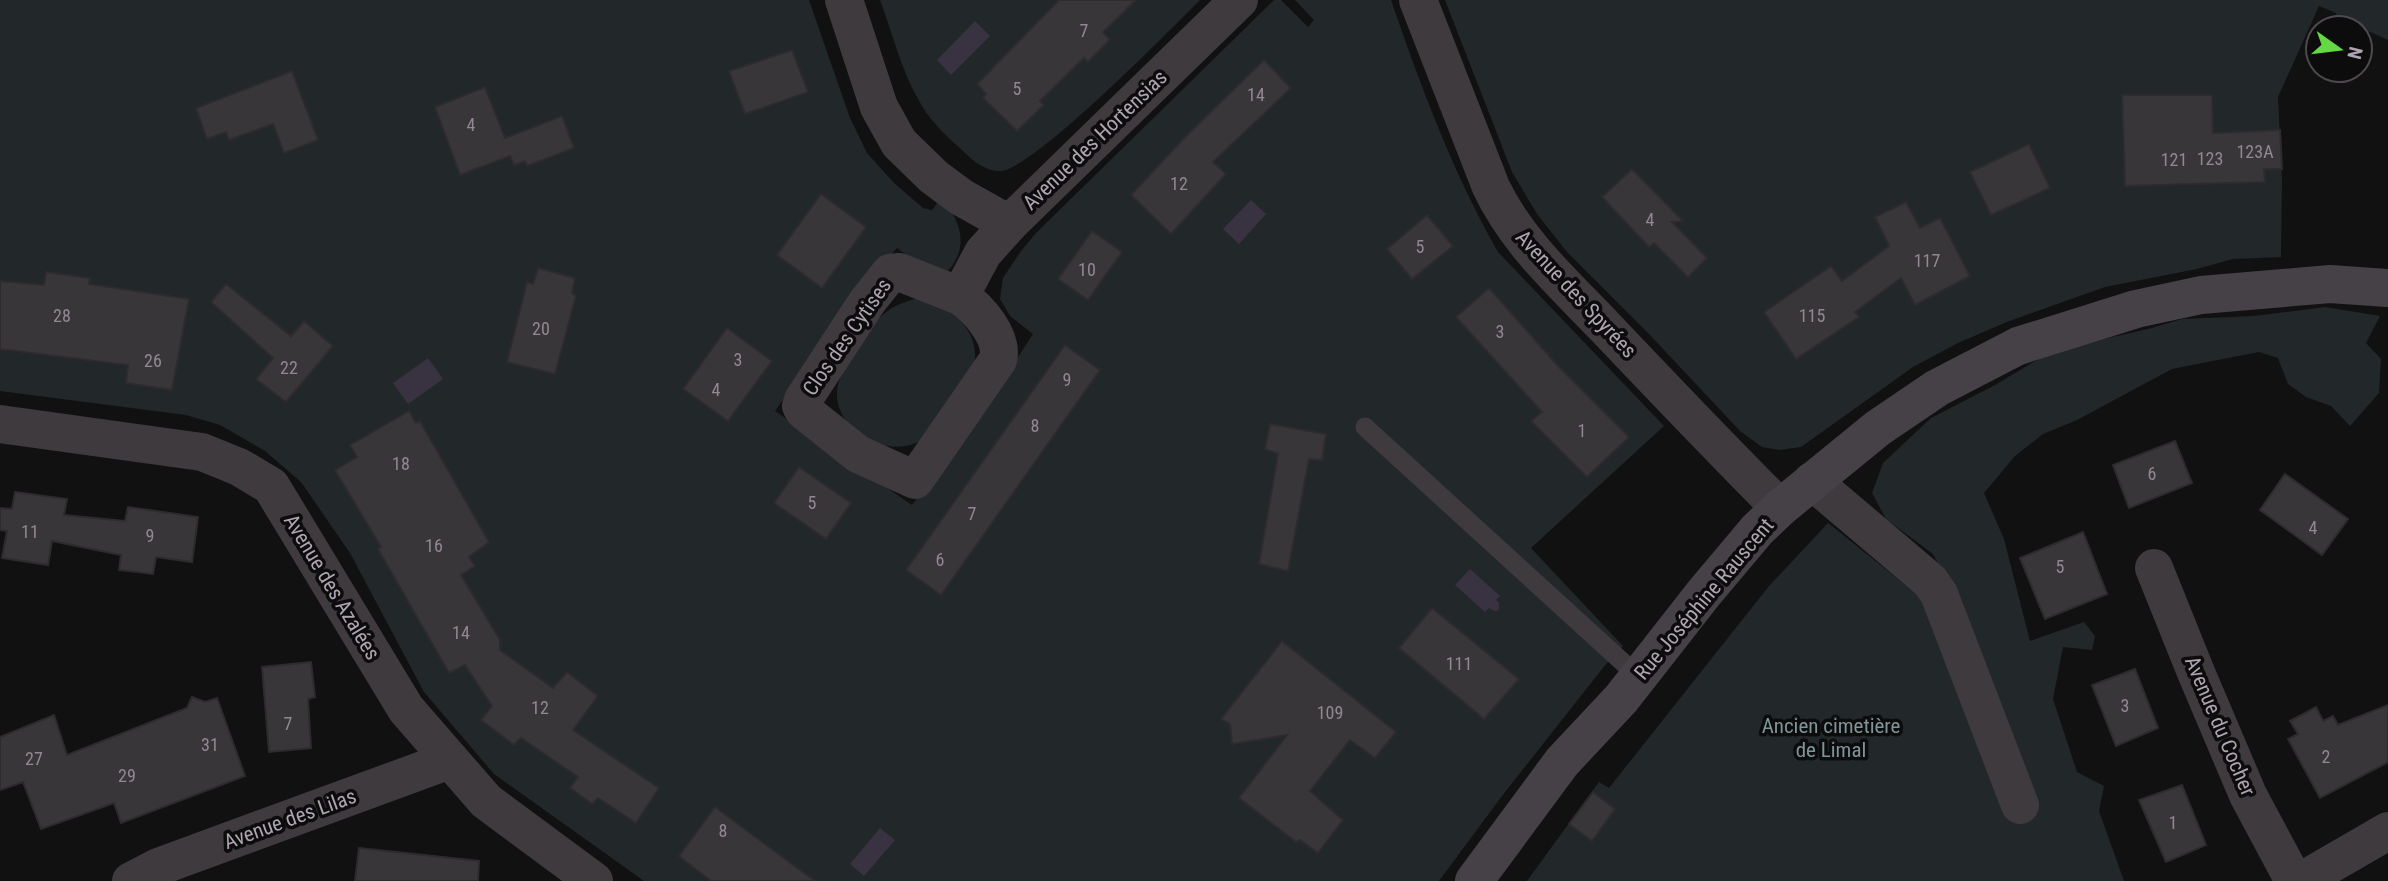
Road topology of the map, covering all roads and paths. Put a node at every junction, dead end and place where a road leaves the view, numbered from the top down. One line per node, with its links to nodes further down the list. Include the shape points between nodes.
1 (844, 0): 4 (street, Avenue des Hortensias, via 879,107 899,143 961,197)
2 (1239, 0): 4 (street, Avenue des Hortensias)
3 (1418, 0): 10 (street, Avenue des Spyrées, via 1491,187 1519,234)
4 (1009, 223): 6 (street, via 983,253)
5 (2388, 288): 9 (street, Rue Joséphine Rauscent, via 2330,284 2201,295 2136,309 2018,346 1937,388)
6 (960, 296): 6 (street, Clos des Cytises, via 986,318 999,360 915,480 858,454 804,411 803,400 890,273 899,272)
7 (0, 424): 13 (street, Avenue des Azalées, via 202,452 271,486 406,709)
8 (1365, 427): 12 (lane)
9 (1812, 481): 10 (street, Rue Joséphine Rauscent); 14 (street, via 1930,581 1939,594)
10 (1780, 508): 12 (street, Rue Joséphine Rauscent, via 1704,593)
11 (2154, 568): 19 (street, Avenue du Cocher, via 2248,795)
12 (1639, 677): 18 (street, Rue Joséphine Rauscent, via 1562,762)
13 (450, 760): 16 (street, Avenue des Lilas, via 158,867); 17 (street, Avenue des Azalées, via 486,801)
14 (2020, 804)
15 (2388, 831): 20 (street)
16 (131, 881)
17 (594, 881)
18 (1474, 881)
19 (2294, 881)
20 (2305, 881)

